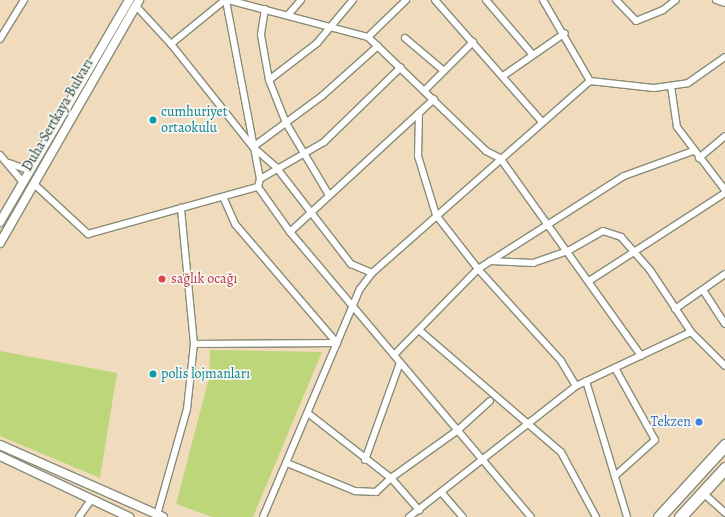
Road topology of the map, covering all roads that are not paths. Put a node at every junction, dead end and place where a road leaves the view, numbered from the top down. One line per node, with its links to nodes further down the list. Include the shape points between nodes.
1 (24, 0): 21 (street)
2 (226, 0): 14 (street); 23 (street); 39 (street)
3 (301, 0): 16 (street)
4 (354, 0): 17 (street)
5 (406, 0): 19 (street)
6 (435, 0): 22 (street)
7 (486, 0): 25 (street)
8 (543, 0): 18 (street)
9 (616, 0): 10 (street, via 636,21 663,10)
10 (676, 0)
11 (716, 0): 12 (street)
12 (725, 1)
13 (135, 2): 23 (street); 47 (main road); 50 (main road, Duha Sertkaya Bulvarı)
14 (242, 2): 15 (street)
15 (265, 9): 16 (street); 30 (street, via 261,35)
16 (288, 15): 17 (street)
17 (328, 26): 19 (street); 30 (street, via 316,43)
18 (565, 33): 25 (street); 31 (street)
19 (368, 37): 24 (street)
20 (405, 38): 28 (street)
21 (0, 39)
22 (473, 42): 28 (street); 29 (street)
23 (171, 44): 39 (street)
24 (378, 46): 27 (street); 37 (street, via 322,96)
25 (533, 55): 29 (street)
26 (725, 57): 32 (street, via 688,83)
27 (401, 67): 33 (street); 41 (street, via 324,142)
28 (444, 71): 33 (street)
29 (503, 76): 36 (street)
30 (269, 80): 37 (street)
31 (590, 81): 32 (street, via 654,88); 36 (street)
32 (671, 86): 40 (street, via 677,128)
33 (425, 90): 34 (street)
34 (434, 99): 35 (street); 43 (street, via 486,151)
35 (419, 113): 53 (street); 57 (street, via 418,156)
36 (542, 122): 43 (street)
37 (286, 123): 39 (street); 41 (street)
38 (725, 136): 44 (street)
39 (253, 147): 46 (street); 48 (street)
40 (693, 150): 44 (street); 59 (street, via 624,176)
41 (303, 153): 46 (street); 53 (street)
42 (0, 155): 45 (street)
43 (500, 158): 57 (street); 59 (street)
44 (699, 158): 52 (street)
45 (9, 163): 47 (street); 49 (street)
46 (276, 168): 48 (street); 56 (street)
47 (28, 170): 49 (main road); 50 (main road)
48 (260, 178): 51 (street)
49 (22, 181): 50 (main road); 58 (main road)
50 (34, 184): 55 (street, via 88,234); 61 (main road, Duha Sertkaya Bulvarı)
51 (258, 187): 54 (street); 60 (street)
52 (725, 192): 63 (street)
53 (329, 195): 56 (street)
54 (224, 199): 55 (street); 75 (street, via 235,224)
55 (181, 208): 76 (street)
56 (309, 214): 60 (street); 66 (street, via 351,264)
57 (436, 215): 65 (street); 66 (street)
58 (0, 222)
59 (547, 222): 62 (street); 64 (street)
60 (290, 232): 70 (street)
61 (0, 243)
62 (568, 251): 63 (street, via 603,230 621,237); 64 (street, via 533,263); 68 (street)
63 (635, 253): 68 (street); 71 (street)
64 (490, 261): 65 (street)
65 (478, 269): 73 (street); 83 (street, via 561,361)
66 (372, 273): 70 (street)
67 (725, 274): 69 (street)
68 (589, 281): 78 (street)
69 (703, 290): 71 (street); 72 (street)
70 (353, 304): 75 (street); 77 (street)
71 (676, 309): 74 (street)
72 (725, 324)
73 (419, 330): 77 (street); 86 (street)
74 (691, 332): 78 (street); 80 (street)
75 (338, 343): 76 (street); 85 (street)
76 (194, 344): 102 (street, via 187,409)
77 (394, 355): 79 (street)
78 (641, 356): 81 (street)
79 (400, 363): 87 (street); 92 (street)
80 (725, 366)
81 (615, 368): 82 (street); 95 (street, via 655,440)
82 (586, 381): 83 (street); 95 (street)
83 (576, 386): 86 (street)
84 (490, 401): 87 (street)
85 (308, 414): 92 (street); 93 (street)
86 (529, 422): 91 (street); 109 (street, via 561,452)
87 (458, 430): 91 (street); 96 (street)
88 (0, 445): 102 (main road)
89 (725, 445): 111 (highway)
90 (0, 456): 99 (main road)
91 (483, 458): 97 (street); 108 (street)
92 (365, 460): 96 (street)
93 (286, 463): 96 (street, via 355,491 376,492); 106 (street)
94 (725, 468): 98 (highway)
95 (615, 476): 110 (street)
96 (391, 478): 100 (street)
97 (441, 492): 100 (street); 107 (street)
98 (702, 492): 101 (street); 112 (highway)
99 (90, 501): 104 (street); 105 (main road)
100 (419, 510): 103 (street)
101 (725, 513)
102 (160, 516)
103 (412, 516)
104 (79, 517)
105 (129, 517)
106 (263, 517)
107 (464, 517)
108 (531, 517)
109 (596, 517)
110 (627, 517)
111 (658, 517)
112 (680, 517)

